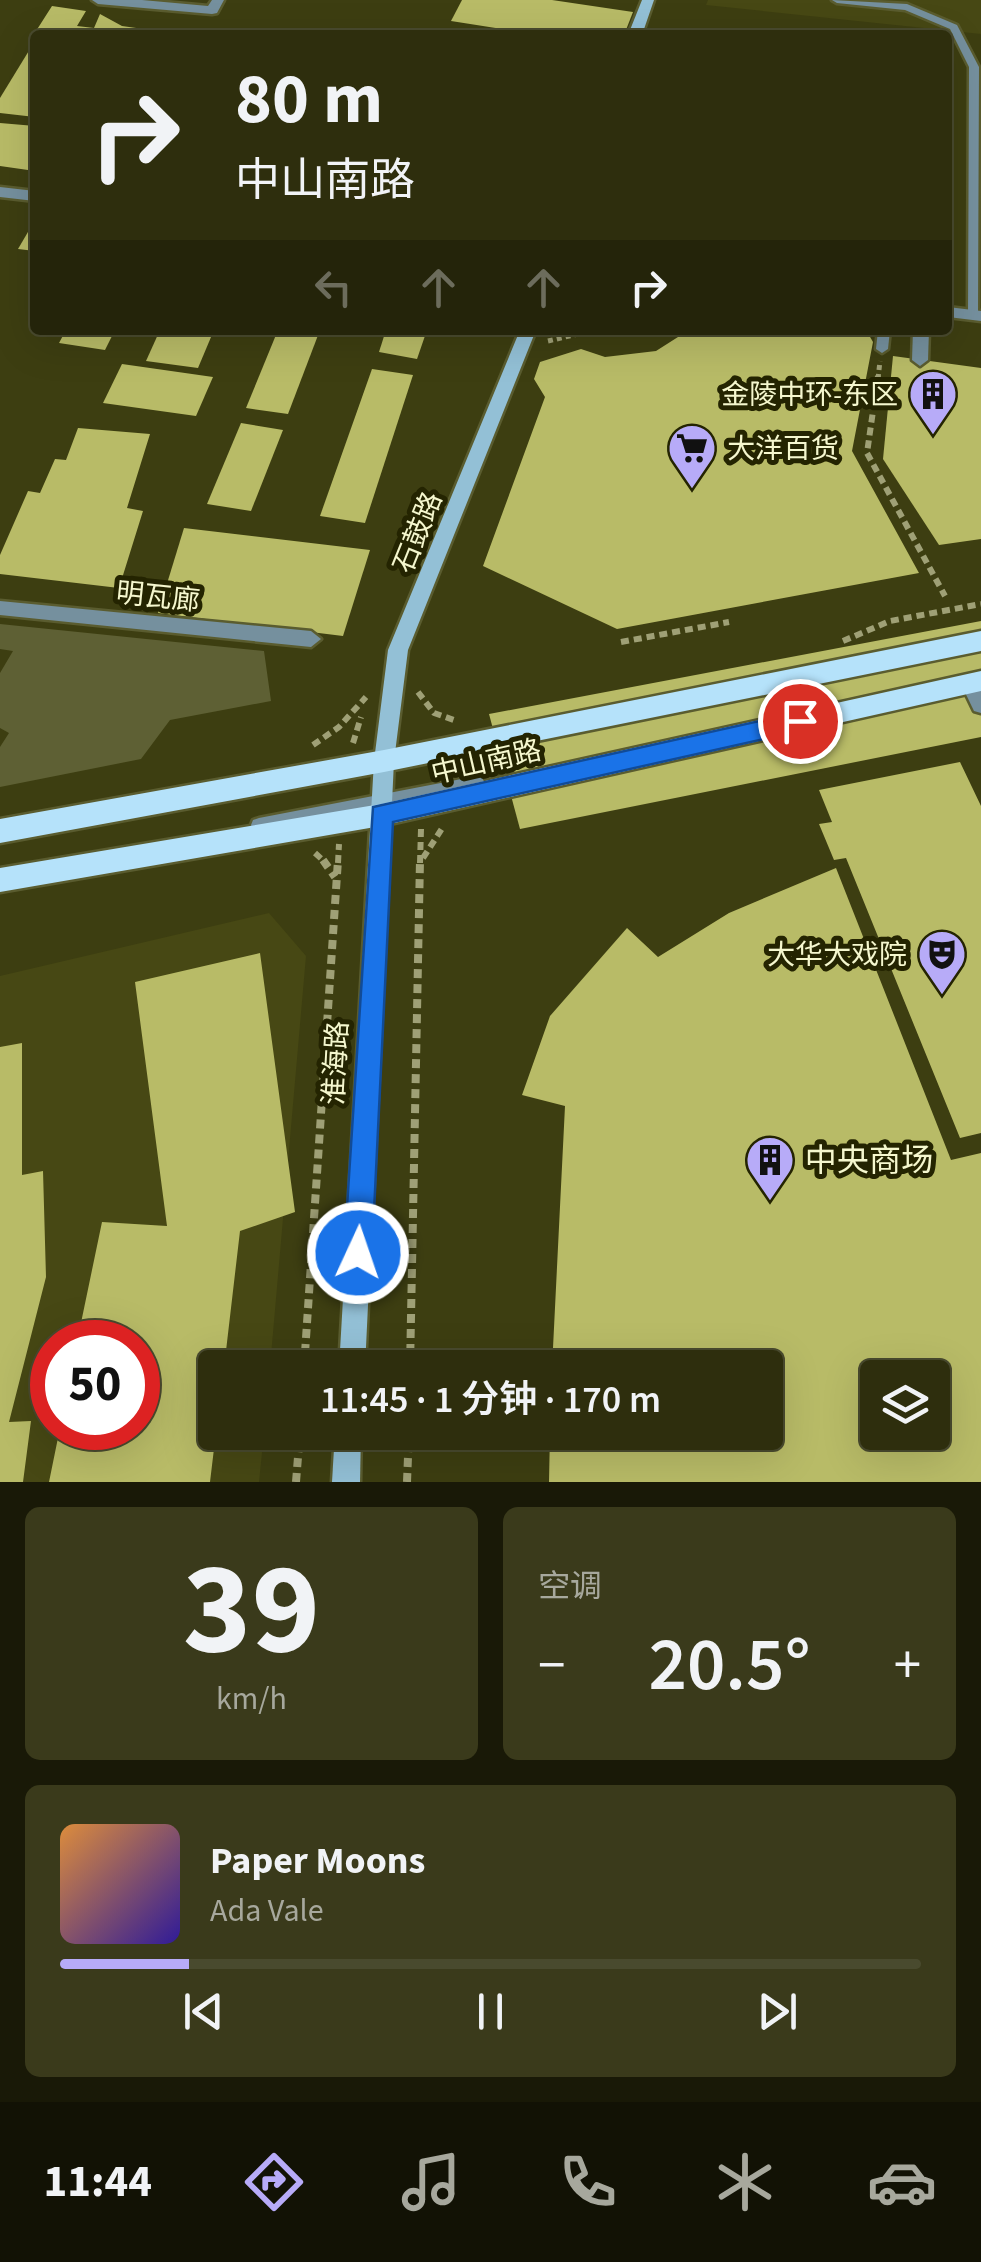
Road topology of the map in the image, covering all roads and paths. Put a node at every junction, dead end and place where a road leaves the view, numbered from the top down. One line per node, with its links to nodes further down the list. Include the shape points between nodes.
1 (98, 0): 2 (street, via 212,10)
2 (218, 0)
3 (648, 0): 5 (street)
4 (837, 0): 9 (lane, via 907,7 954,27 974,67)
5 (638, 30)
6 (0, 192): 7 (street)
7 (30, 195)
8 (952, 313): 9 (street)
9 (978, 316)
10 (526, 335): 30 (street, 石鼓路, via 398,650)
11 (574, 335): 14 (path)
12 (884, 335): 15 (lane)
13 (921, 335): 16 (street)
14 (545, 342)
15 (882, 350): 17 (path, via 866,452)
16 (920, 360)
17 (946, 596)
18 (0, 608): 20 (street, 明瓦廊)
19 (729, 622): 22 (path)
20 (312, 639)
21 (981, 641): 30 (main road, 中山南路)
22 (622, 642)
23 (976, 683): 26 (street); 28 (lane)
24 (370, 691): 29 (path, via 340,726)
25 (417, 704): 27 (path, via 417,685 427,706)
26 (981, 706)
27 (455, 720)
28 (800, 721): 31 (main road, 中山南路); 37 (lane)
29 (305, 749)
30 (384, 761): 31 (street, 淮海路); 34 (main road, 中山南路)
31 (381, 814): 37 (main road, 中山南路); 39 (street, 淮海路)
32 (420, 818): 36 (path)
33 (446, 825): 36 (path)
34 (0, 831)
35 (304, 850): 38 (path, via 322,857)
36 (422, 864): 40 (path)
37 (0, 878)
38 (337, 881)
39 (353, 1350)
40 (410, 1350)
41 (299, 1450): 44 (path)
42 (347, 1450): 45 (street)
43 (409, 1450): 46 (path)
44 (296, 1482)
45 (346, 1482)
46 (408, 1482)

